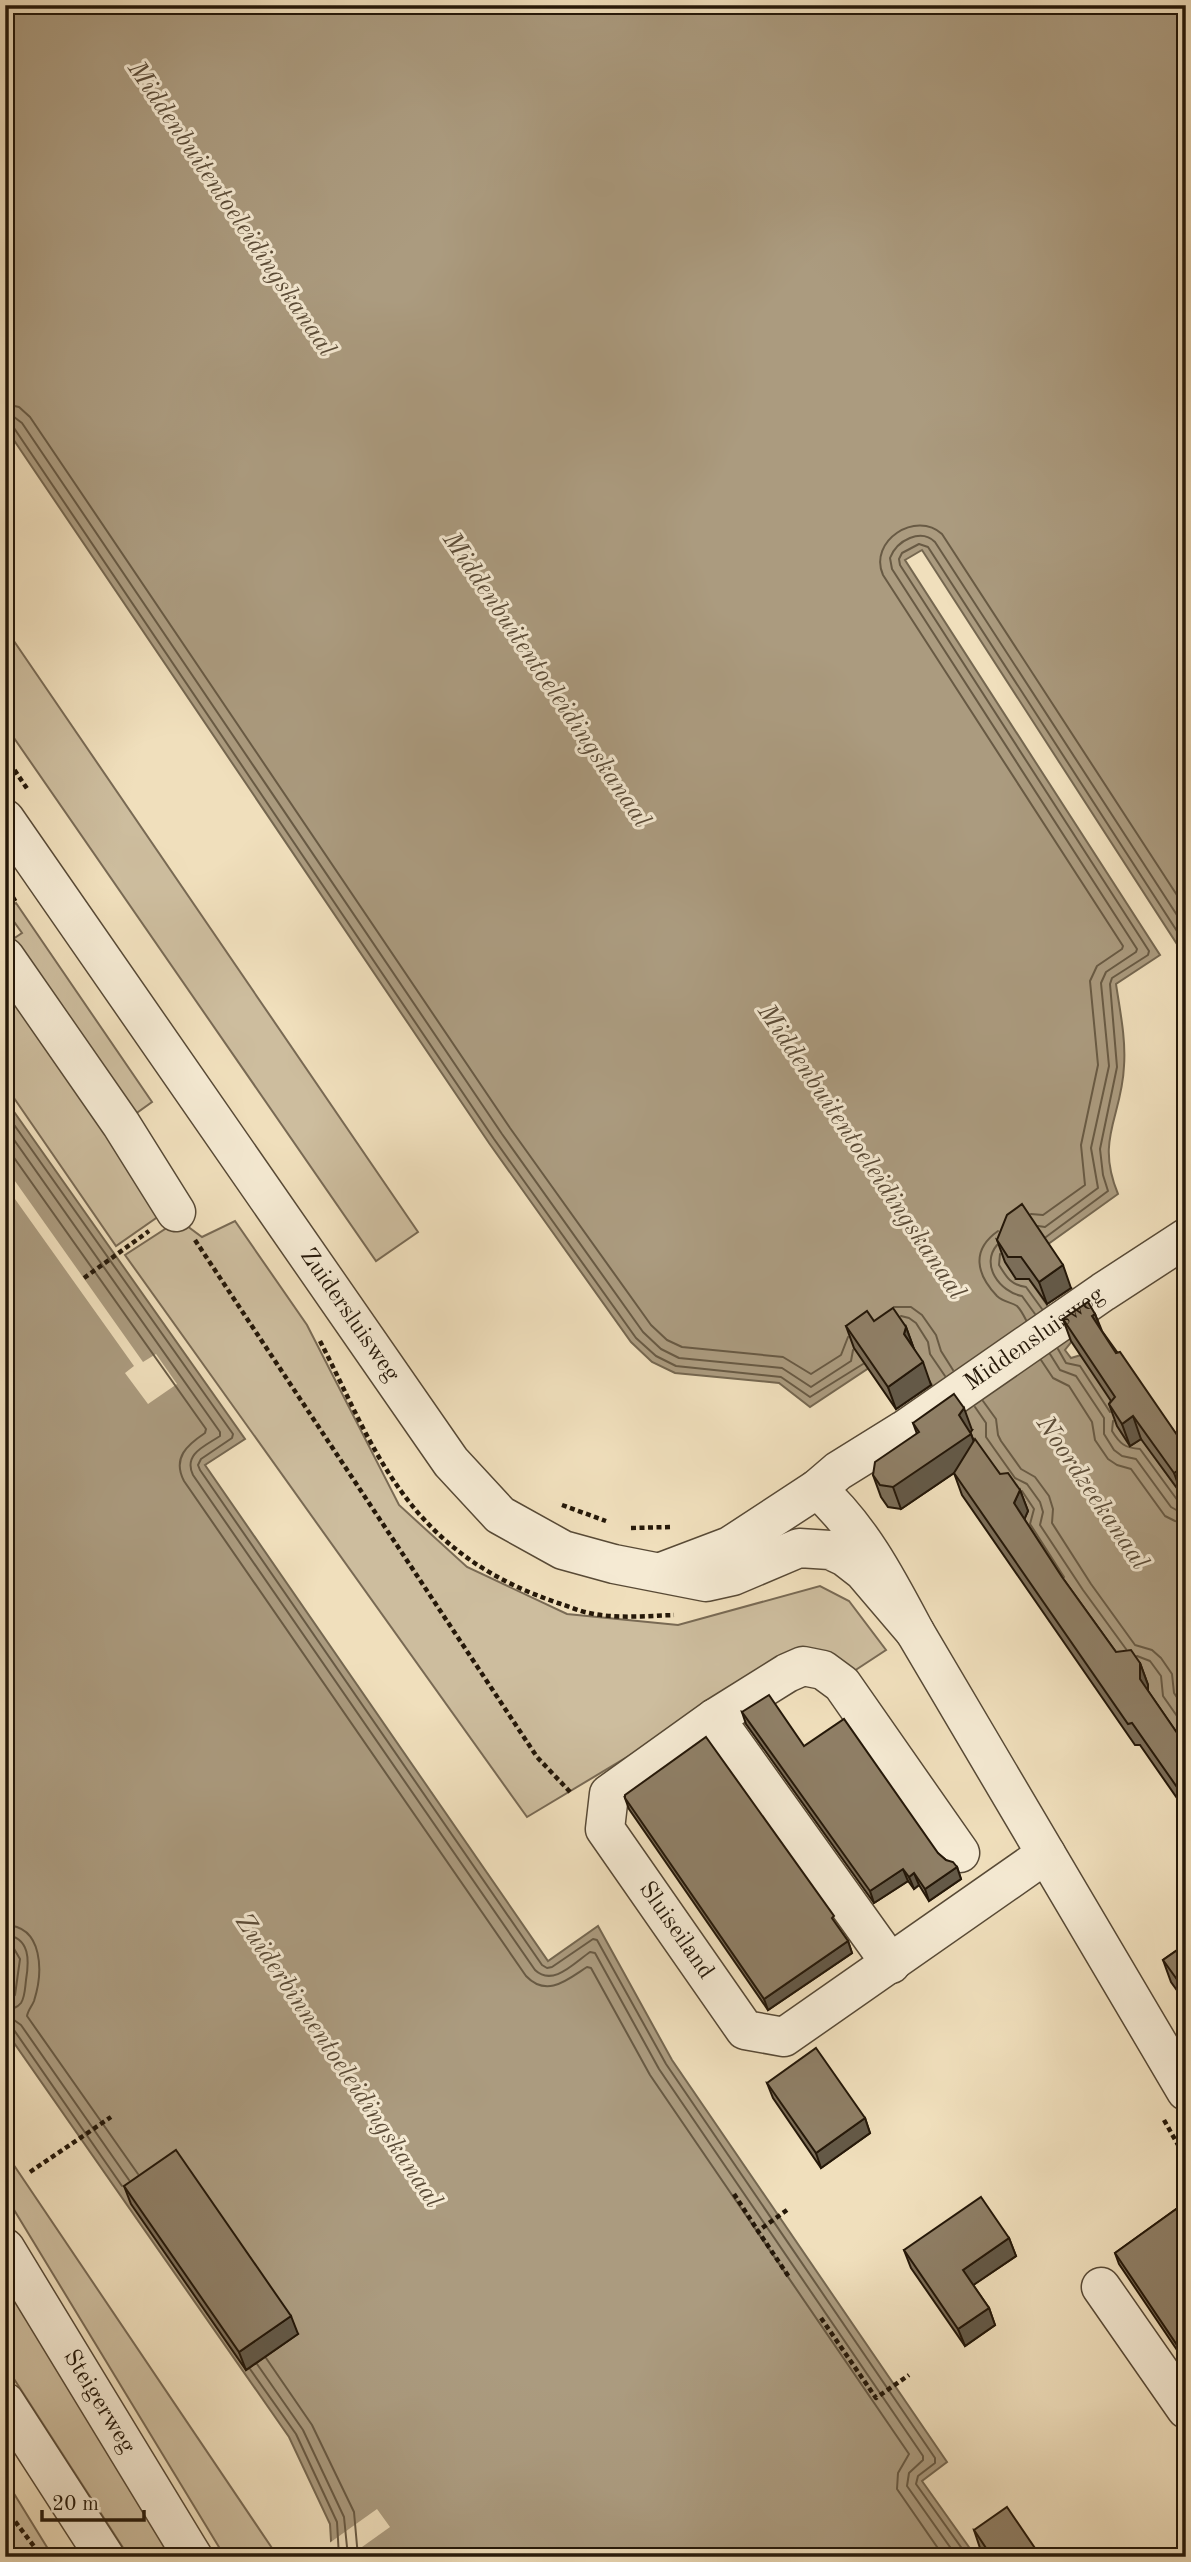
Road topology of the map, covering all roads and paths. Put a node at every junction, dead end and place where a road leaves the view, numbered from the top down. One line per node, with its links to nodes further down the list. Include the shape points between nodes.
1 (5, 756): 2 (path)
2 (17, 805): 15 (street, Zuidersluisweg, via 451,1462 500,1515 563,1550)
3 (16, 897): 4 (path)
4 (5, 905)
5 (5, 957): 6 (street)
6 (176, 1212): 8 (path); 18 (path, via 537,1757)
7 (1186, 1238): 9 (street, Middensluisweg)
8 (84, 1278)
9 (809, 1494): 14 (street); 15 (street, via 730,1546); 16 (street, via 838,1507 887,1579)
10 (556, 1502): 11 (path)
11 (614, 1524)
12 (680, 1525): 13 (path)
13 (626, 1528)
14 (814, 1548): 15 (street, via 799,1548 733,1576 706,1582); 16 (street, via 845,1557 863,1571)
15 (659, 1573)
16 (915, 1632): 20 (street)
17 (715, 1718): 18 (street, via 609,1794); 19 (street, via 803,1666 823,1670 842,1684); 21 (street)
18 (606, 1831): 21 (street, Sluiseiland, via 745,2030 785,2037)
19 (960, 1853)
20 (1046, 1854): 21 (street, Sluiseiland); 22 (street)
21 (891, 1964)
22 (1186, 2091)
23 (111, 2117): 24 (path)
24 (30, 2172)
25 (734, 2194): 27 (path)
26 (787, 2210): 27 (path)
27 (758, 2231): 29 (path)
28 (5, 2248): 38 (street, Steigerweg)
29 (789, 2277)
30 (1101, 2287): 34 (street)
31 (821, 2318): 32 (path, via 876,2398)
32 (909, 2375)
33 (5, 2402): 37 (street)
34 (1186, 2409)
35 (5, 2508): 36 (path)
36 (39, 2557)
37 (106, 2557)
38 (192, 2557)

